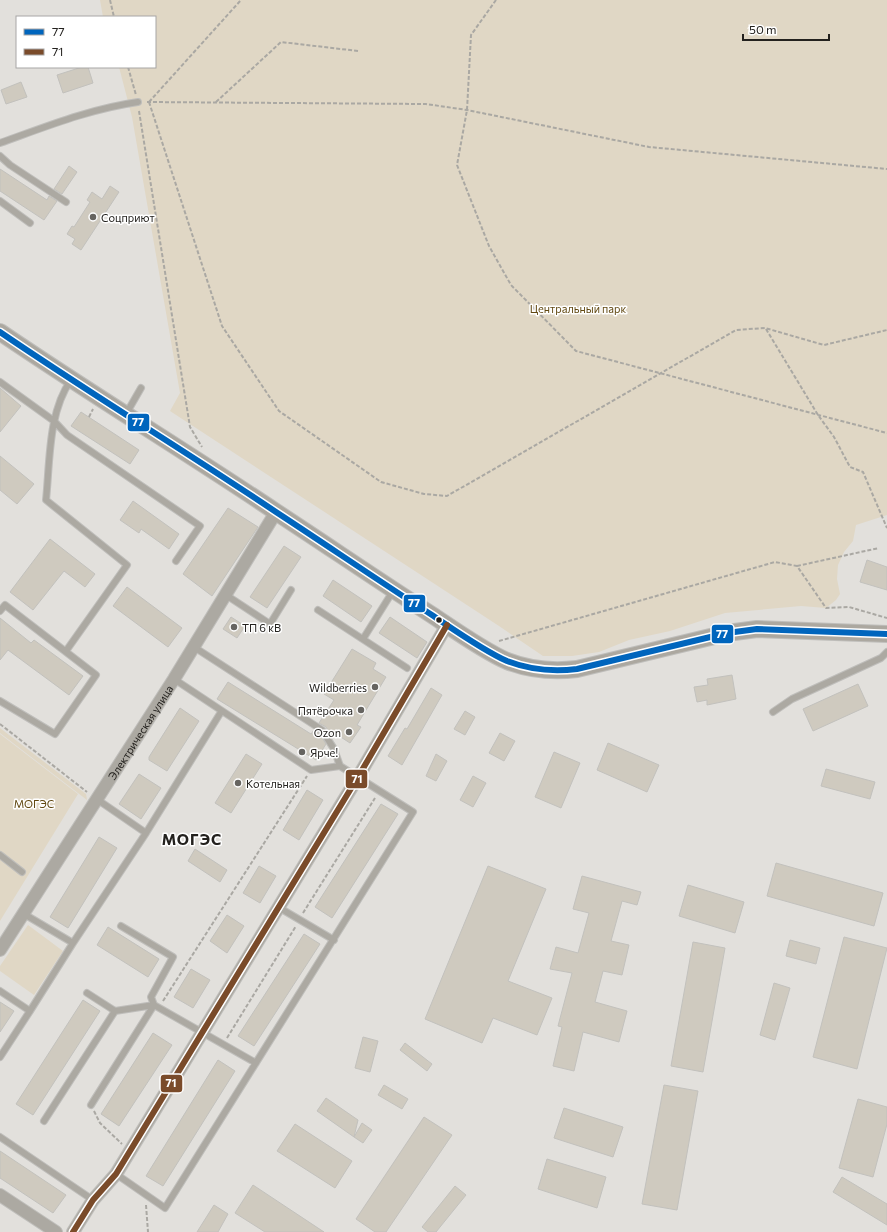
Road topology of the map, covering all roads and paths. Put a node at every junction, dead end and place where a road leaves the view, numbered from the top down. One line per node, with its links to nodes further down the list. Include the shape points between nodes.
1 (110, 0): 4 (path)
2 (241, 0): 8 (path)
3 (496, 0): 10 (path, via 471,35)
4 (114, 16)
5 (358, 51): 9 (path, via 281,42)
6 (128, 68): 7 (path)
7 (138, 102): 11 (lane, via 75,116); 30 (path, via 190,427)
8 (149, 102): 9 (path); 20 (path, via 222,326 279,411 381,482 424,494 447,496)
9 (215, 102): 10 (path, via 426,104)
10 (467, 110): 13 (path, via 649,147); 20 (path, via 457,165 489,246 511,285 576,351)
11 (0, 143)
12 (0, 156): 15 (lane)
13 (887, 169)
14 (0, 202): 16 (lane)
15 (66, 202)
16 (30, 223)
17 (765, 328): 18 (path, via 824,345); 20 (path, via 736,330); 26 (path)
18 (887, 330)
19 (0, 332): 21 (street)
20 (660, 373): 26 (path)
21 (71, 380): 25 (street); 28 (lane, via 60,398)
22 (0, 382): 28 (lane)
23 (141, 388): 25 (lane)
24 (94, 406): 27 (path)
25 (126, 415): 31 (street)
26 (818, 415): 29 (path); 32 (path, via 834,437 850,467 864,472)
27 (89, 417)
28 (54, 421): 34 (lane, via 67,435 200,526); 47 (lane, via 46,500 127,565)
29 (887, 433)
30 (204, 451)
31 (276, 512): 37 (street); 38 (street, Электрическая улица)
32 (887, 528)
33 (879, 548): 35 (path)
34 (176, 561)
35 (797, 566): 41 (path, via 826,608 848,607); 44 (path, via 775,562 499,641)
36 (291, 590): 38 (lane, via 270,624)
37 (393, 590): 42 (street); 45 (lane)
38 (226, 595): 46 (street, Электрическая улица)
39 (318, 610): 45 (lane)
40 (0, 611): 47 (lane, via 5,605)
41 (887, 618)
42 (447, 625): 43 (street, via 504,660 533,669 556,672 727,633 756,629); 57 (street)
43 (887, 634)
44 (493, 638)
45 (364, 639): 49 (lane)
46 (194, 647): 50 (street, Электрическая улица); 55 (lane, via 322,730 334,749)
47 (66, 651): 51 (lane, via 96,675 55,734)
48 (887, 652): 53 (lane, via 881,658 792,699)
49 (407, 668)
50 (174, 679): 52 (lane); 58 (street, Электрическая улица)
51 (0, 701)
52 (221, 712): 56 (lane); 59 (lane)
53 (773, 712)
54 (0, 724): 58 (path)
55 (340, 766): 56 (lane); 57 (lane)
56 (311, 770): 70 (path)
57 (358, 777): 62 (street); 65 (lane, via 413,812)
58 (98, 800): 59 (lane); 63 (street, Электрическая улица)
59 (146, 833): 66 (lane)
60 (0, 855): 61 (lane)
61 (22, 872)
62 (278, 907): 65 (lane); 73 (street)
63 (24, 914): 66 (lane); 67 (street, Электрическая улица)
64 (121, 926): 70 (lane, via 173,957 151,998)
65 (334, 940): 75 (lane)
66 (74, 943): 71 (lane)
67 (0, 950)
68 (0, 991): 71 (lane)
69 (87, 993): 72 (lane)
70 (156, 1007): 72 (lane); 73 (lane); 76 (lane)
71 (30, 1011): 74 (lane)
72 (114, 1011): 77 (lane)
73 (202, 1033): 75 (lane); 79 (street)
74 (0, 1057)
75 (256, 1063): 82 (lane, via 165,1208)
76 (91, 1105): 79 (path, via 100,1123)
77 (44, 1121)
78 (0, 1137): 83 (lane)
79 (129, 1150): 80 (street)
80 (116, 1174): 82 (lane); 83 (street)
81 (0, 1195): 84 (street)
82 (145, 1195): 86 (path)
83 (93, 1200): 85 (street)
84 (56, 1232)
85 (73, 1232)
86 (148, 1232)

